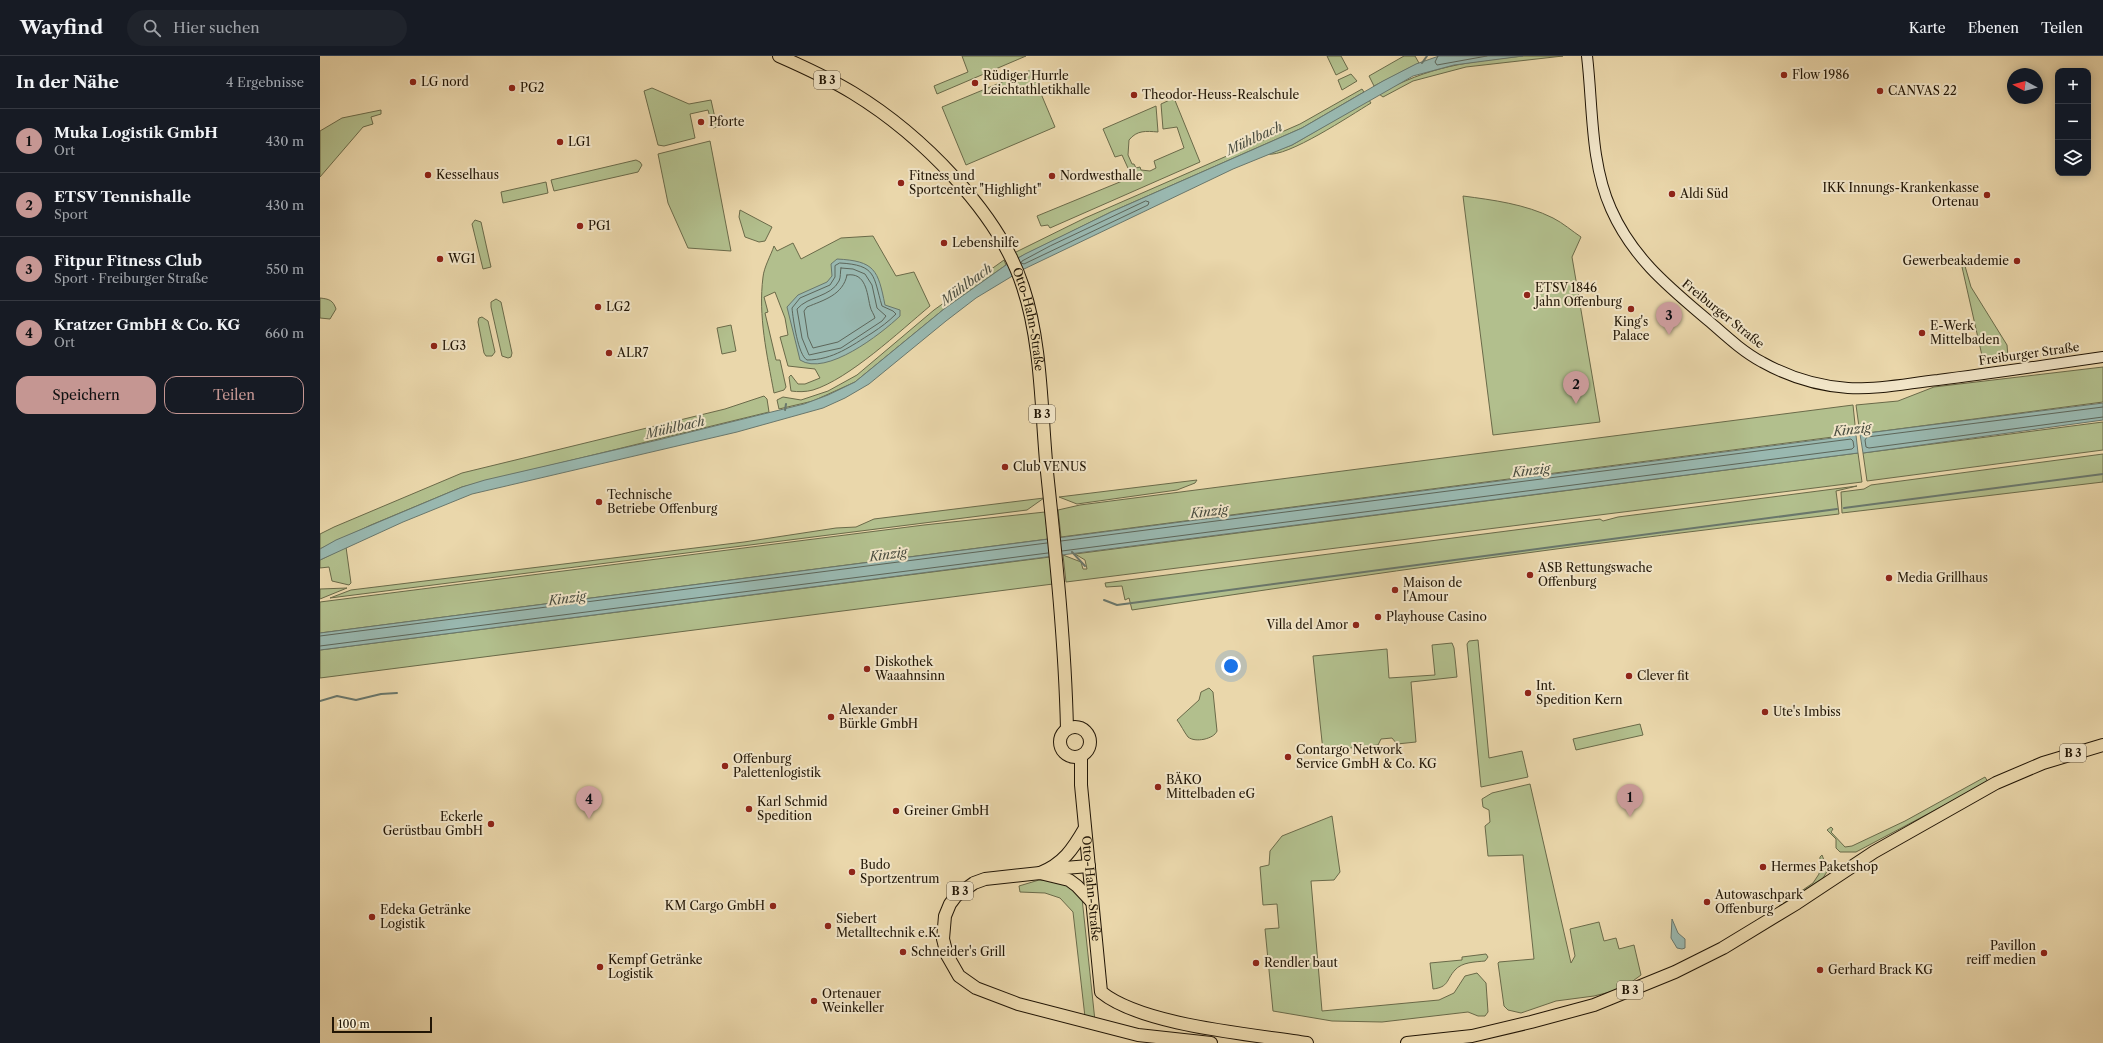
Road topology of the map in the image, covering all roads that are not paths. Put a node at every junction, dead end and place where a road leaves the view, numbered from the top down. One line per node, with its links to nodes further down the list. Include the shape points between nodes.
1 (779, 56): 4 (main road, Otto-Hahn-Straße / B 3, via 856,95 926,149 987,218 1006,248 1023,286 1036,356 1060,586 1067,695)
2 (1587, 57): 3 (main road, Freiburger Straße, via 1601,177 1611,209 1626,238 1644,263 1663,282 1760,362 1808,381 1848,388 1917,382)
3 (2103, 357)
4 (1073, 728): 6 (main road, via 1062,734 1060,745 1063,753); 6 (main road, Otto-Hahn-Straße / B 3, via 1088,733 1090,743 1088,751)
5 (2103, 745): 11 (main road, B 3, via 2043,763 1996,783 1874,852 1723,948 1675,972 1594,1005 1531,1022)
6 (1076, 757): 7 (main road, Otto-Hahn-Straße / B 3)
7 (1085, 828): 8 (main road, Otto-Hahn-Straße / B 3); 9 (main road, via 1066,857)
8 (1089, 866): 9 (main road, B 3); 10 (main road, Otto-Hahn-Straße / B 3)
9 (1046, 871): 10 (main road, B 3, via 1078,886); 12 (main road, B 3, via 985,879 974,883 956,896 945,916 942,940 946,955 959,976 989,995 1054,1015 1138,1035)
10 (1092, 902): 13 (main road, Otto-Hahn-Straße / B 3, via 1101,992 1118,1005 1167,1019 1221,1030)
11 (1413, 1042)
12 (1211, 1043)
13 (1307, 1043)

